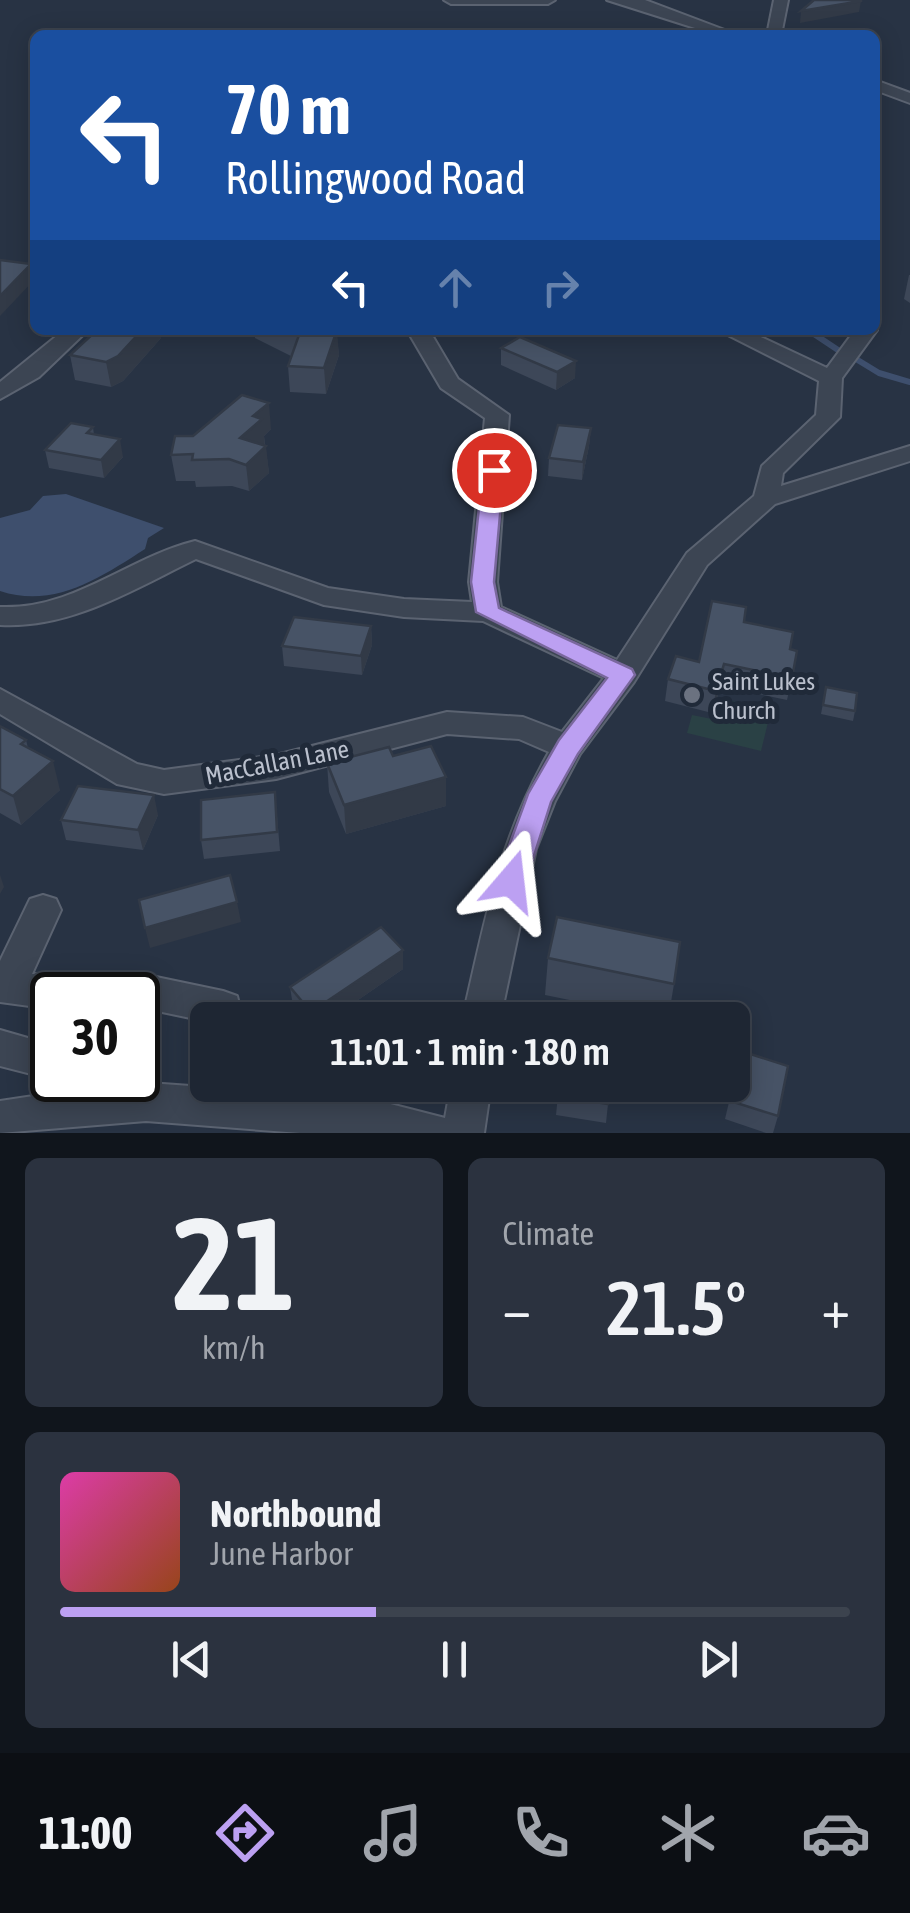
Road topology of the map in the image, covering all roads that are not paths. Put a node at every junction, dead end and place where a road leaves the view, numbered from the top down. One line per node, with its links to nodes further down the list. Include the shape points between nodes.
1 (451, 0): 2 (street)
2 (548, 0)
3 (614, 0): 5 (street)
4 (781, 0): 6 (street)
5 (717, 30)
6 (775, 30)
7 (880, 87): 8 (street)
8 (910, 98)
9 (72, 335): 14 (street)
10 (421, 335): 17 (street, via 449,383 497,415 482,582)
11 (740, 335): 13 (street)
12 (862, 335): 13 (street)
13 (831, 378): 16 (street, via 828,416 771,471)
14 (0, 392)
15 (910, 453): 16 (street)
16 (766, 500): 19 (street, via 698,559)
17 (488, 612): 18 (street, via 324,596 194,549 68,606 20,620); 19 (street)
18 (0, 616)
19 (623, 675): 21 (street)
20 (0, 700): 21 (street, MacCallan Lane, via 129,775 164,782 276,767 448,723 523,728)
21 (568, 747): 24 (street, via 519,850)
22 (43, 910): 23 (street, via 6,988 137,990)
23 (194, 1002)
24 (485, 1002)
25 (0, 1048): 26 (street)
26 (30, 1057)
27 (190, 1099): 28 (street)
28 (160, 1101)
29 (148, 1102): 32 (street)
30 (259, 1102): 33 (street)
31 (468, 1102): 34 (street)
32 (0, 1121)
33 (433, 1133)
34 (463, 1133)

